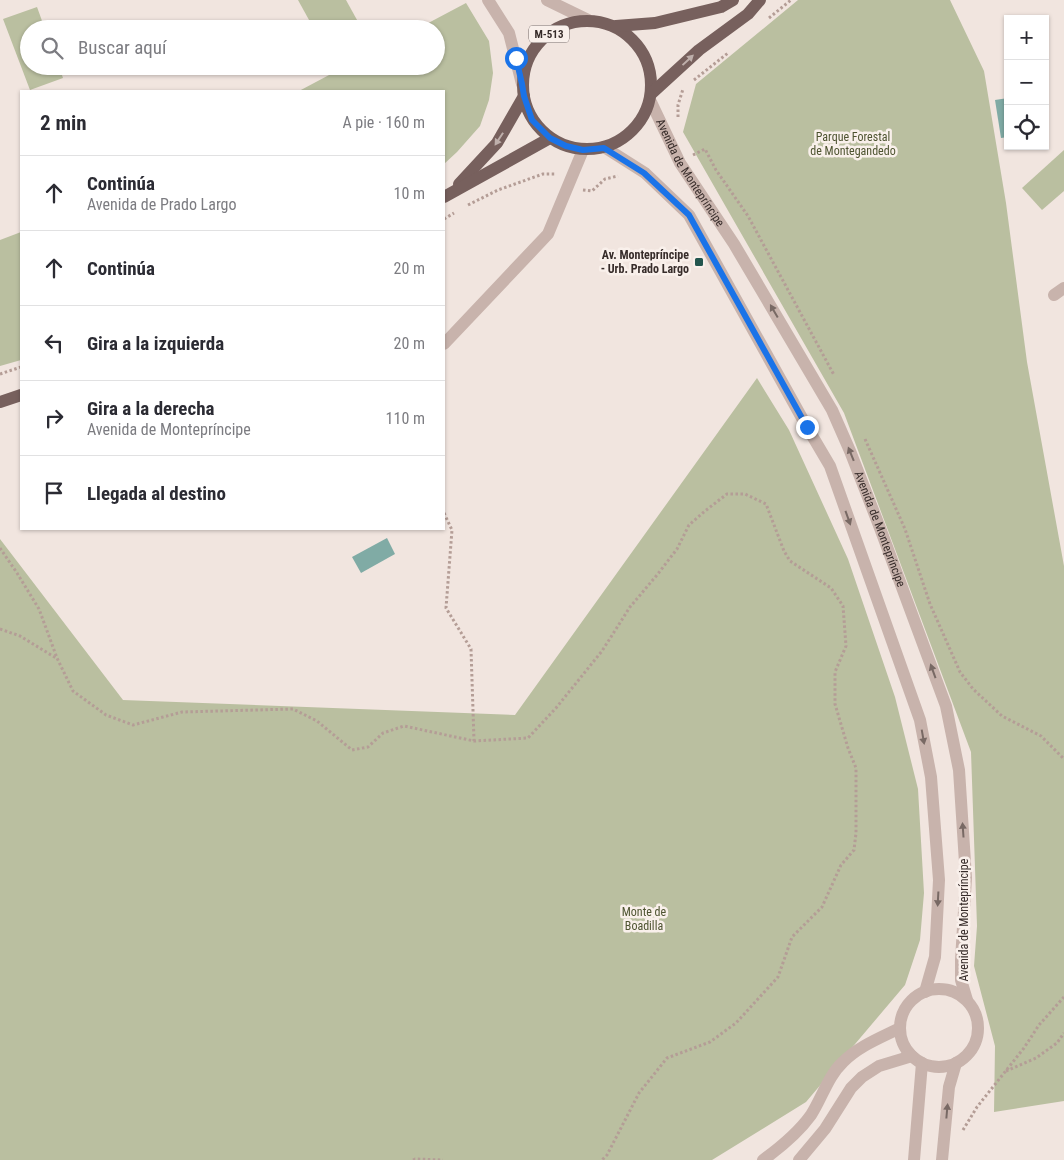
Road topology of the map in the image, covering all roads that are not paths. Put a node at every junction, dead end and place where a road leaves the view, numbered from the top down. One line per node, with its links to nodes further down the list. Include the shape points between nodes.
1 (488, 0): 7 (street, via 509,33)
2 (547, 0): 5 (street)
3 (733, 0): 6 (main road, M-513, via 721,7 655,23)
4 (760, 0): 8 (main road, one-way to 4, via 699,50 748,14)
5 (588, 20): 6 (main road, M-513); 7 (main road, M-513, via 563,24 542,38 528,60)
6 (616, 26): 8 (main road, M-513, via 638,43 650,66)
7 (523, 90): 9 (main road, via 532,120); 12 (main road, M-513, one-way to 12, via 497,143)
8 (652, 97): 10 (main road, via 634,131); 17 (street, Avenida de Montepríncipe, one-way to 8, via 961,980 966,878 960,780 946,706 832,410 734,244 680,163)
9 (550, 138): 11 (main road); 12 (main road, M-513)
10 (604, 148): 11 (main road); 16 (street, Avenida de Montepríncipe, one-way to 16, via 644,173 689,215 830,466 920,720 931,777 939,880 935,957)
11 (583, 150): 13 (street, via 548,234)
12 (447, 195)
13 (445, 343)
14 (20, 395): 15 (main road)
15 (0, 402)
16 (925, 992): 17 (street, via 947,990); 18 (street, via 912,1000 903,1013)
17 (967, 1000): 20 (street, via 978,1022 978,1034 974,1046)
18 (900, 1028): 19 (street, via 905,1048); 21 (street, via 860,1048 842,1063 811,1115 789,1141)
19 (917, 1059): 20 (street, via 933,1067); 22 (street, via 879,1066 862,1077 851,1088 826,1129); 23 (street)
20 (956, 1064): 24 (street, one-way to 20, via 949,1087)
21 (763, 1160)
22 (799, 1160)
23 (914, 1160)
24 (942, 1160)

